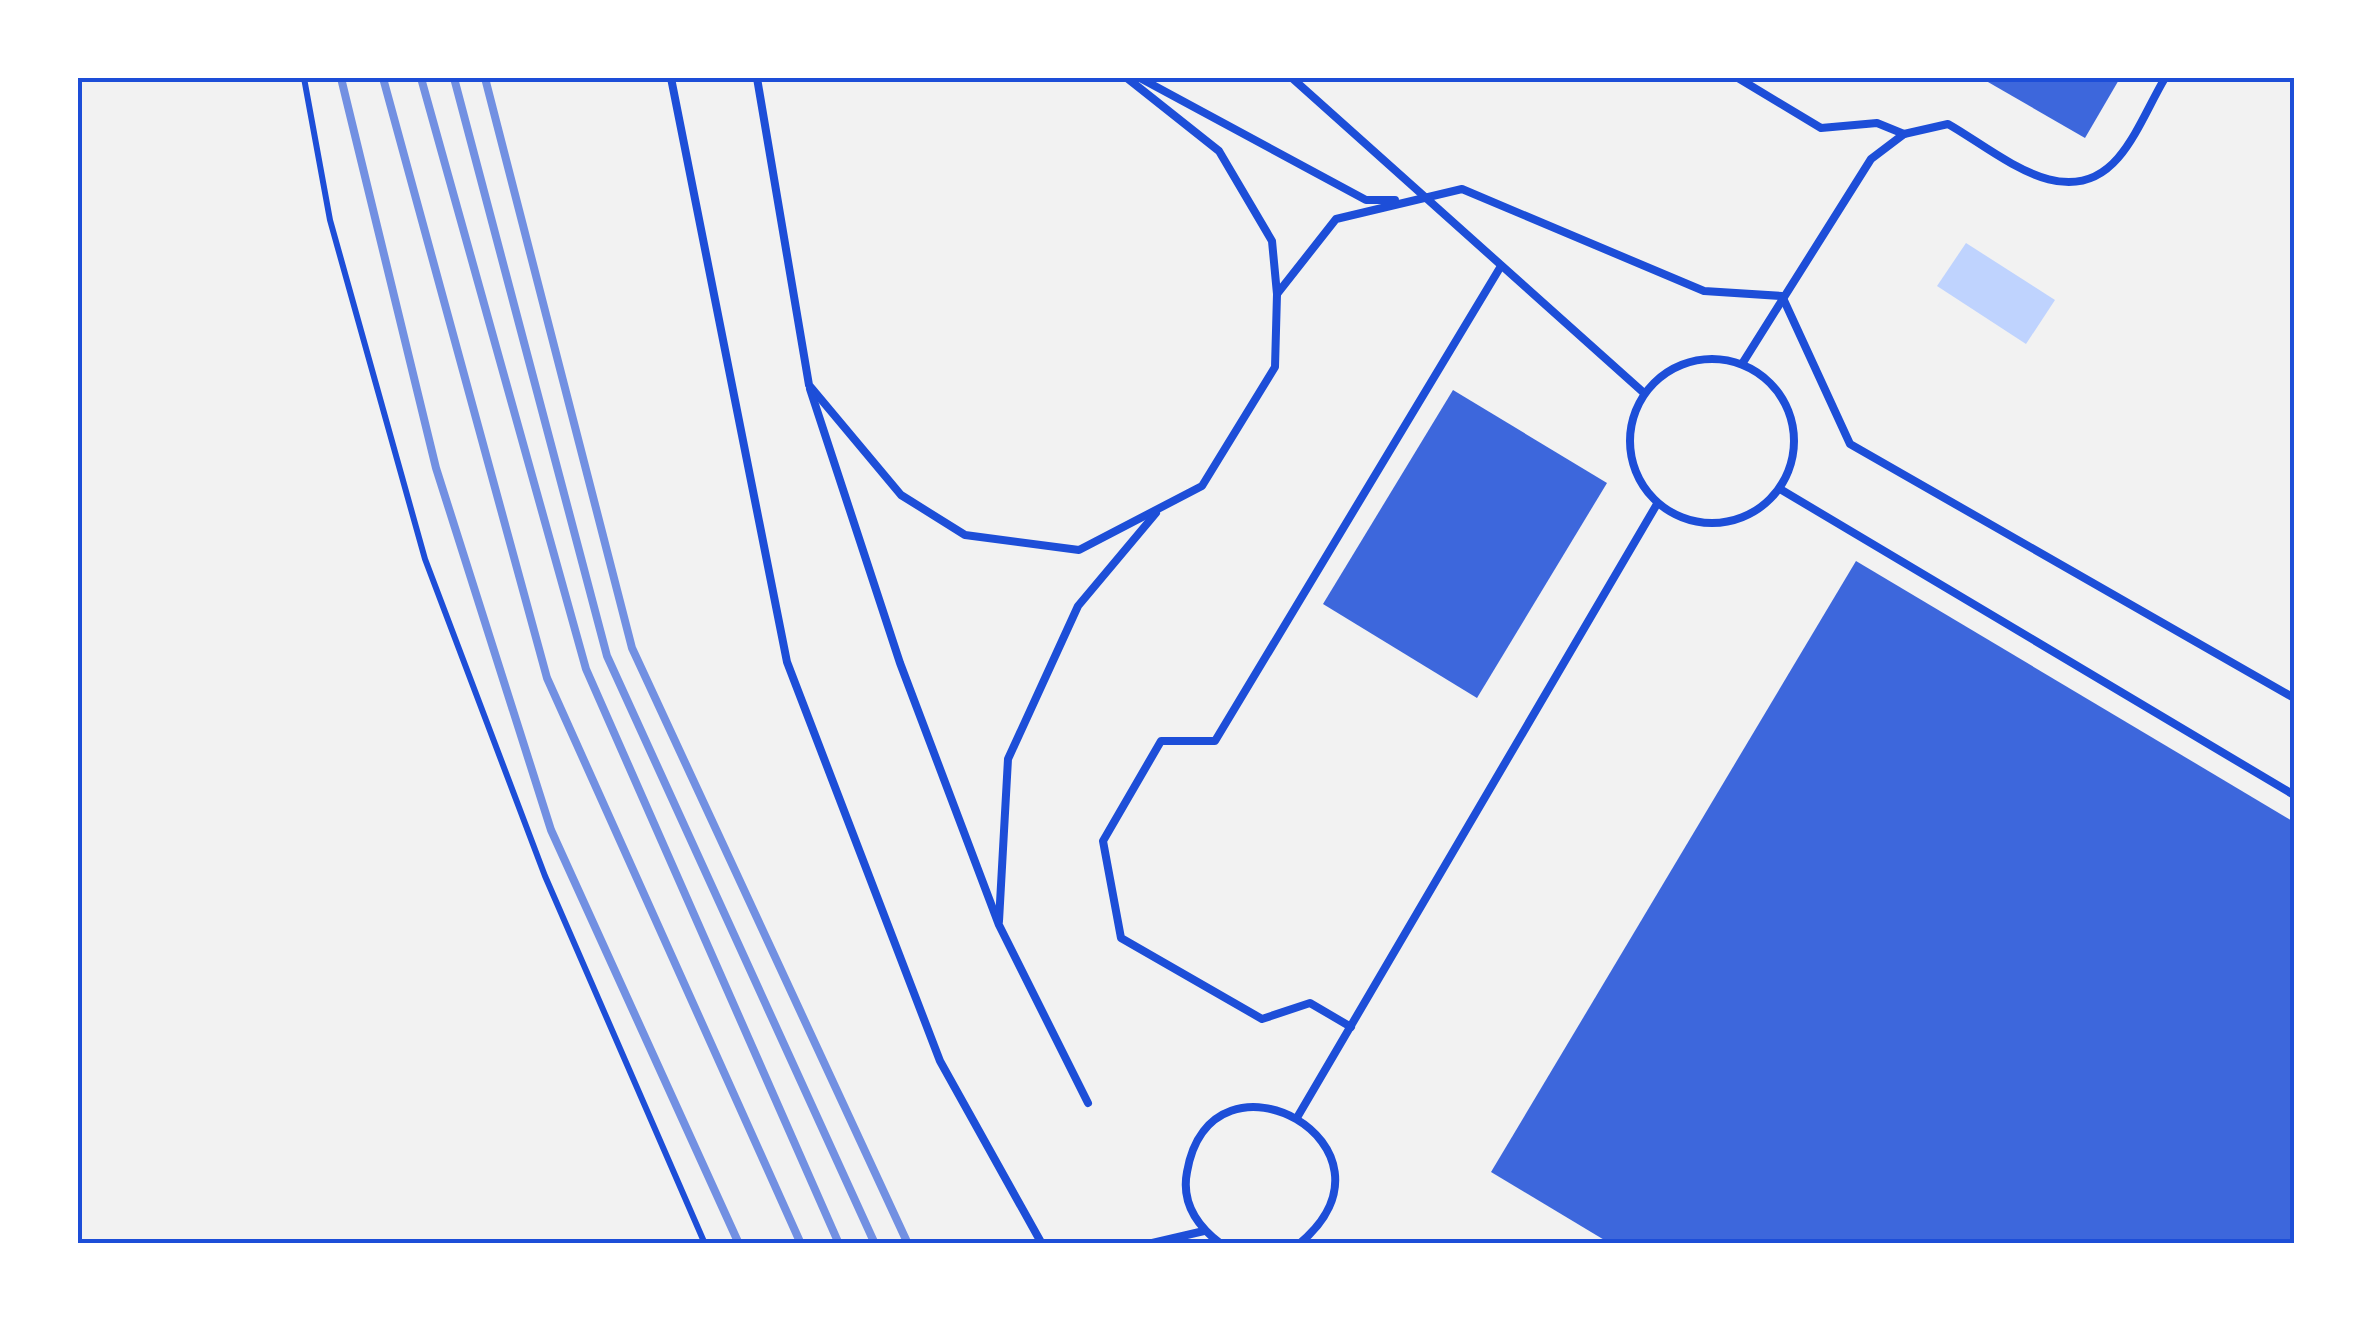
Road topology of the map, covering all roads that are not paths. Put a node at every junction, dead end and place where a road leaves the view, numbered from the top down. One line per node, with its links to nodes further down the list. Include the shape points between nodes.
1 (670, 78): 27 (lane, via 786,662 940,1062)
2 (757, 78): 15 (lane)
3 (1127, 78): 12 (lane, via 1219,151 1272,241)
4 (1140, 78): 10 (lane, via 1366,200)
5 (1292, 78): 9 (lane)
6 (1738, 78): 8 (lane, via 1821,128 1876,122)
7 (2165, 78): 8 (lane, via 2118,158 2087,182 2049,183 1948,124)
8 (1904, 134): 13 (lane, via 1870,159)
9 (1422, 195): 10 (lane); 11 (lane); 13 (lane, via 1462,188 1704,292)
10 (1406, 200): 12 (lane, via 1336,219)
11 (1501, 266): 16 (lane); 23 (lane, via 1215,741 1161,742 1104,841 1121,938 1262,1019 1310,1003)
12 (1277, 294): 19 (lane, via 1275,367 1202,486)
13 (1782, 296): 14 (lane); 20 (lane, via 1850,444)
14 (1742, 364): 16 (lane, via 1714,358 1686,363); 17 (lane, via 1770,383 1787,406 1792,462)
15 (809, 385): 19 (lane, via 901,496 965,535 1079,550); 22 (lane, via 900,663)
16 (1644, 393): 18 (lane, via 1630,448 1637,476)
17 (1780, 488): 18 (lane, via 1758,510 1732,522 1703,524); 21 (lane)
18 (1657, 504): 23 (lane)
19 (1160, 508): 22 (lane, via 1078,606 1008,759)
20 (2294, 698)
21 (2294, 795)
22 (999, 925): 24 (lane)
23 (1350, 1027): 25 (lane)
24 (1088, 1103)
25 (1298, 1116): 26 (lane, via 1248,1107 1204,1132 1185,1179 1189,1209); 30 (lane, via 1318,1132 1334,1180 1330,1206)
26 (1204, 1231): 28 (lane); 29 (lane)
27 (1042, 1244)
28 (1148, 1244)
29 (1221, 1244)
30 (1300, 1244)

